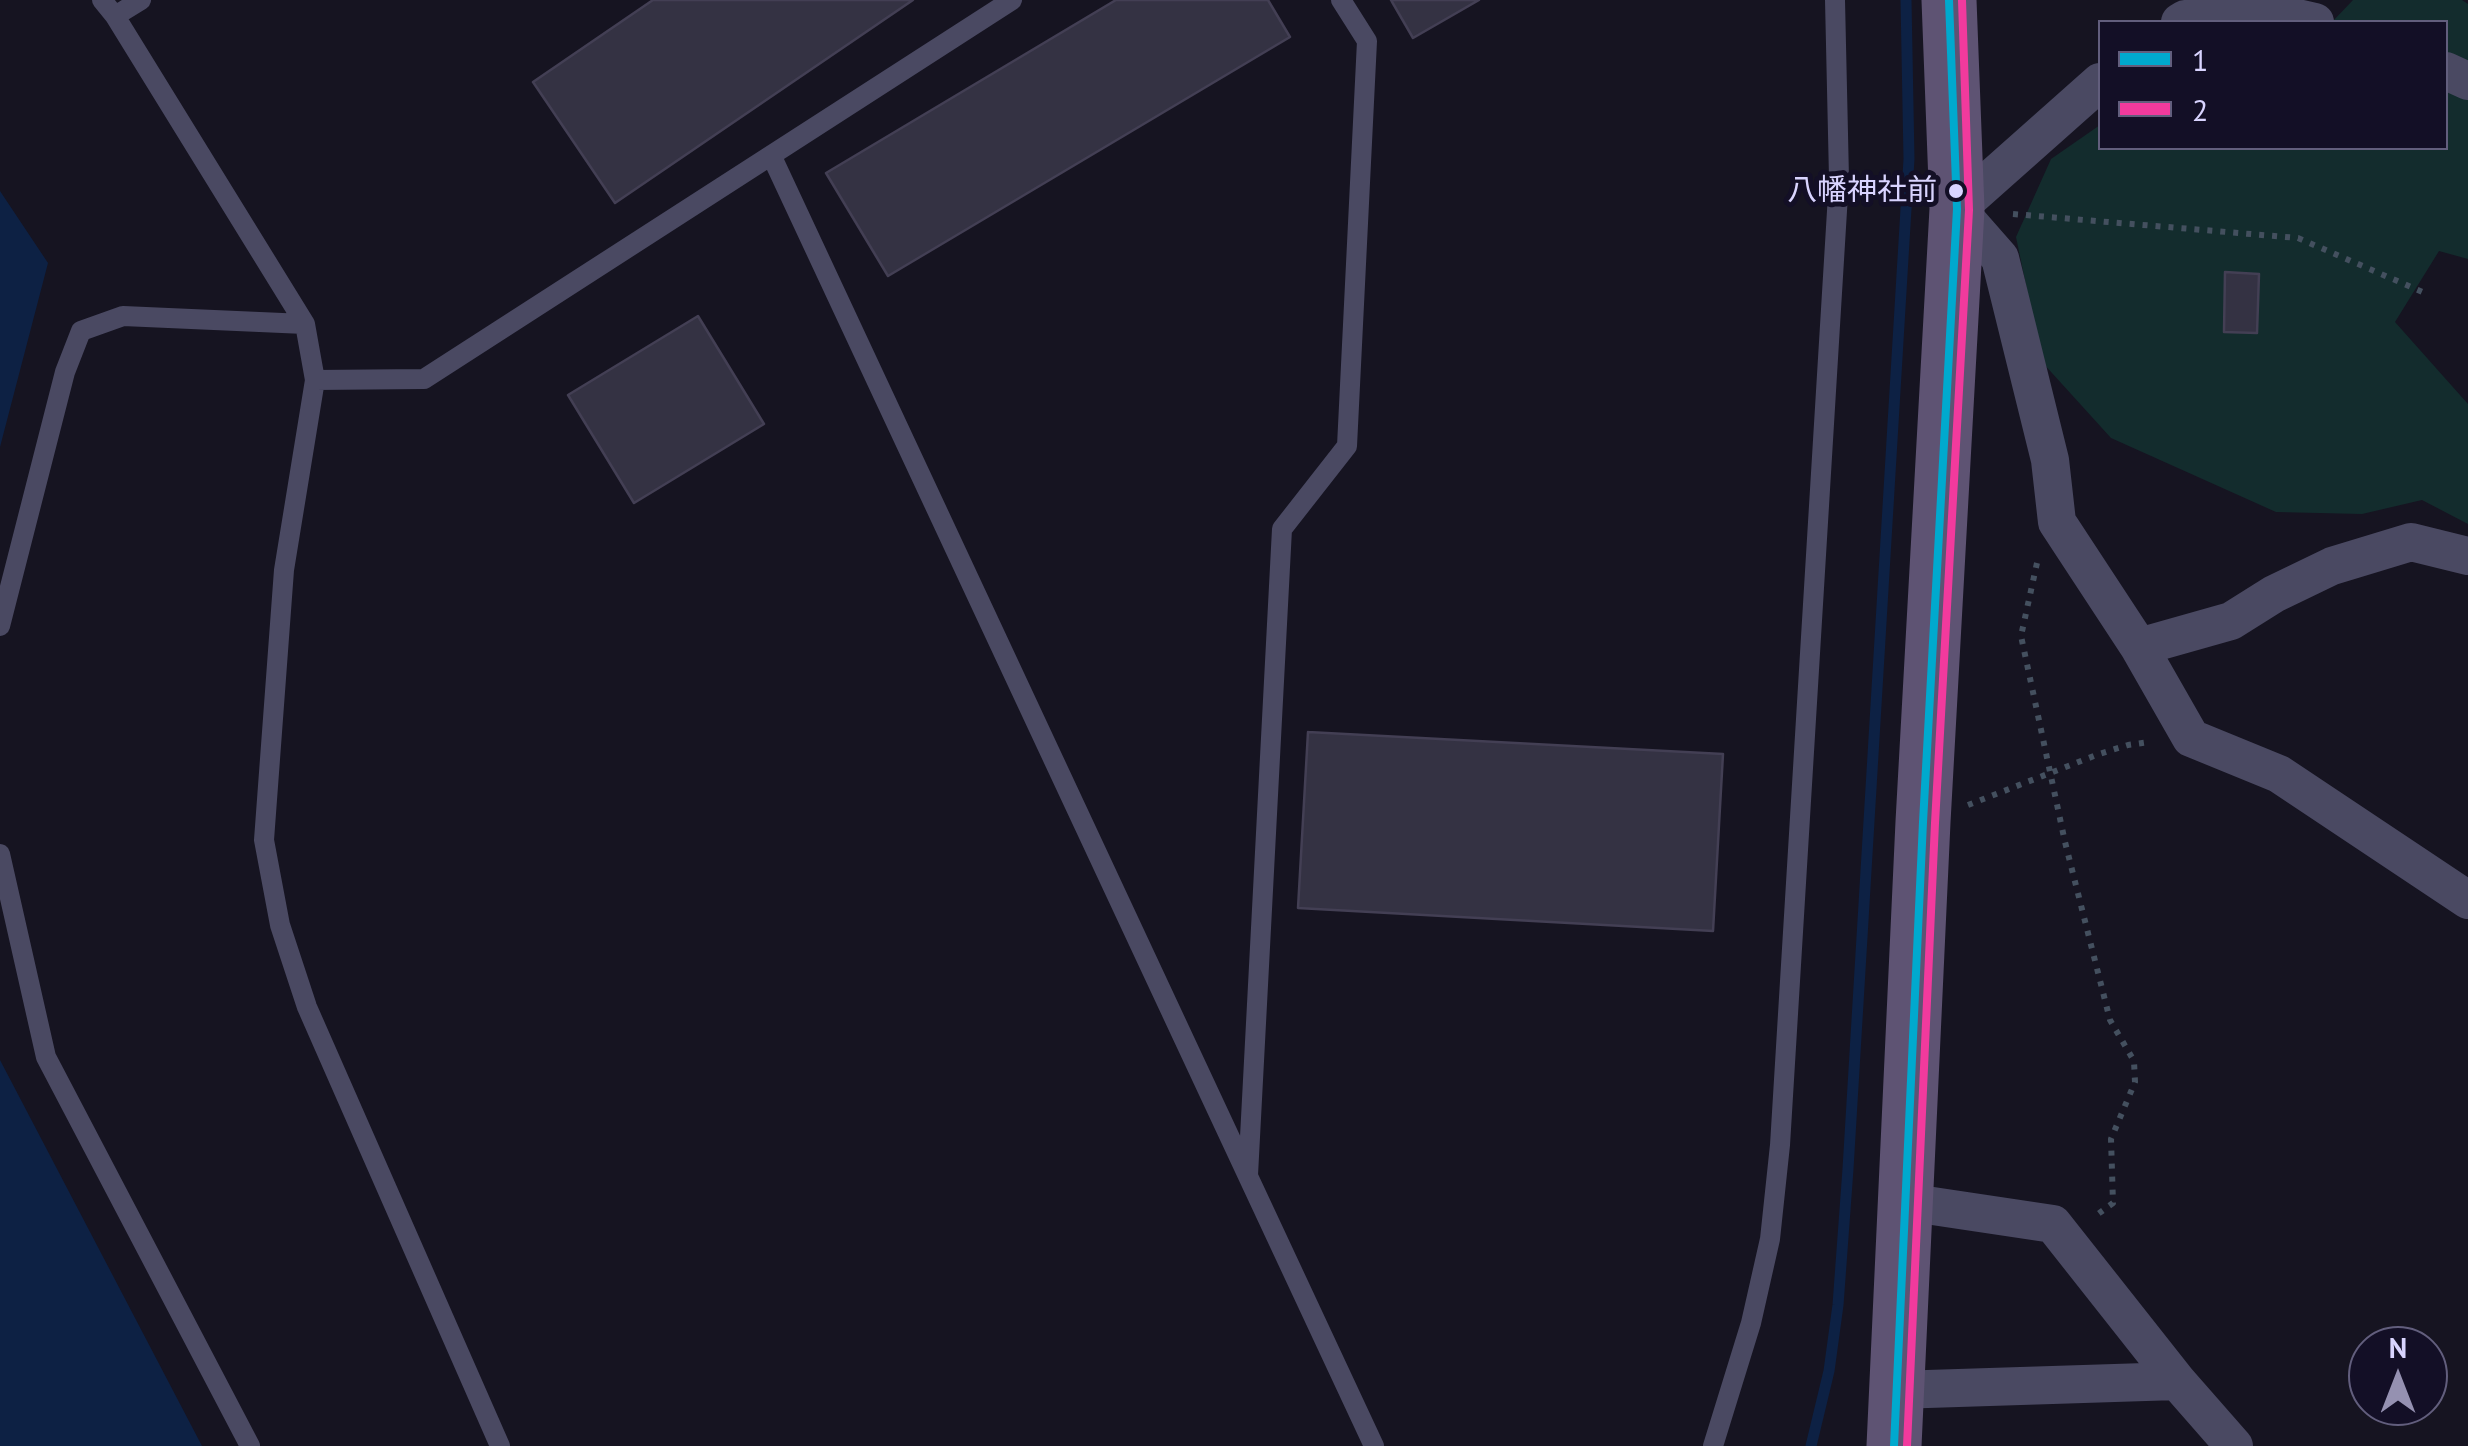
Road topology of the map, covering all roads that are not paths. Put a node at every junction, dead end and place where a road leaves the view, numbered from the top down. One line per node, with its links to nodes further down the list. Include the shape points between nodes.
1 (141, 0): 6 (lane)
2 (1012, 0): 10 (lane)
3 (1341, 0): 19 (lane, via 1367,41 1347,446 1282,529)
4 (1834, 0): 26 (lane, via 1839,178 1780,1145 1770,1238 1751,1324)
5 (1950, 0): 11 (main road)
6 (109, 8): 12 (lane)
7 (2183, 20): 8 (street)
8 (2306, 20)
9 (2098, 84): 11 (street)
10 (772, 156): 13 (lane, via 424,379); 19 (lane)
11 (1956, 209): 16 (street, via 2000,258 2050,460 2056,522); 20 (main road)
12 (304, 324): 13 (lane); 15 (lane, via 123,316 81,331)
13 (315, 380): 24 (lane, via 284,570 264,840 280,924 307,1008)
14 (2468, 556): 16 (street, via 2411,542 2332,566 2231,621)
15 (0, 626)
16 (2139, 648): 18 (street, via 2190,738 2279,774)
17 (0, 854): 23 (lane, via 46,1056)
18 (2468, 900)
19 (1248, 1177): 25 (lane)
20 (1906, 1202): 21 (street, via 2053,1224); 22 (main road)
21 (2176, 1381): 22 (street); 28 (street)
22 (1896, 1390): 27 (main road)
23 (250, 1446)
24 (500, 1446)
25 (1374, 1446)
26 (1713, 1446)
27 (1894, 1446)
28 (2234, 1446)

